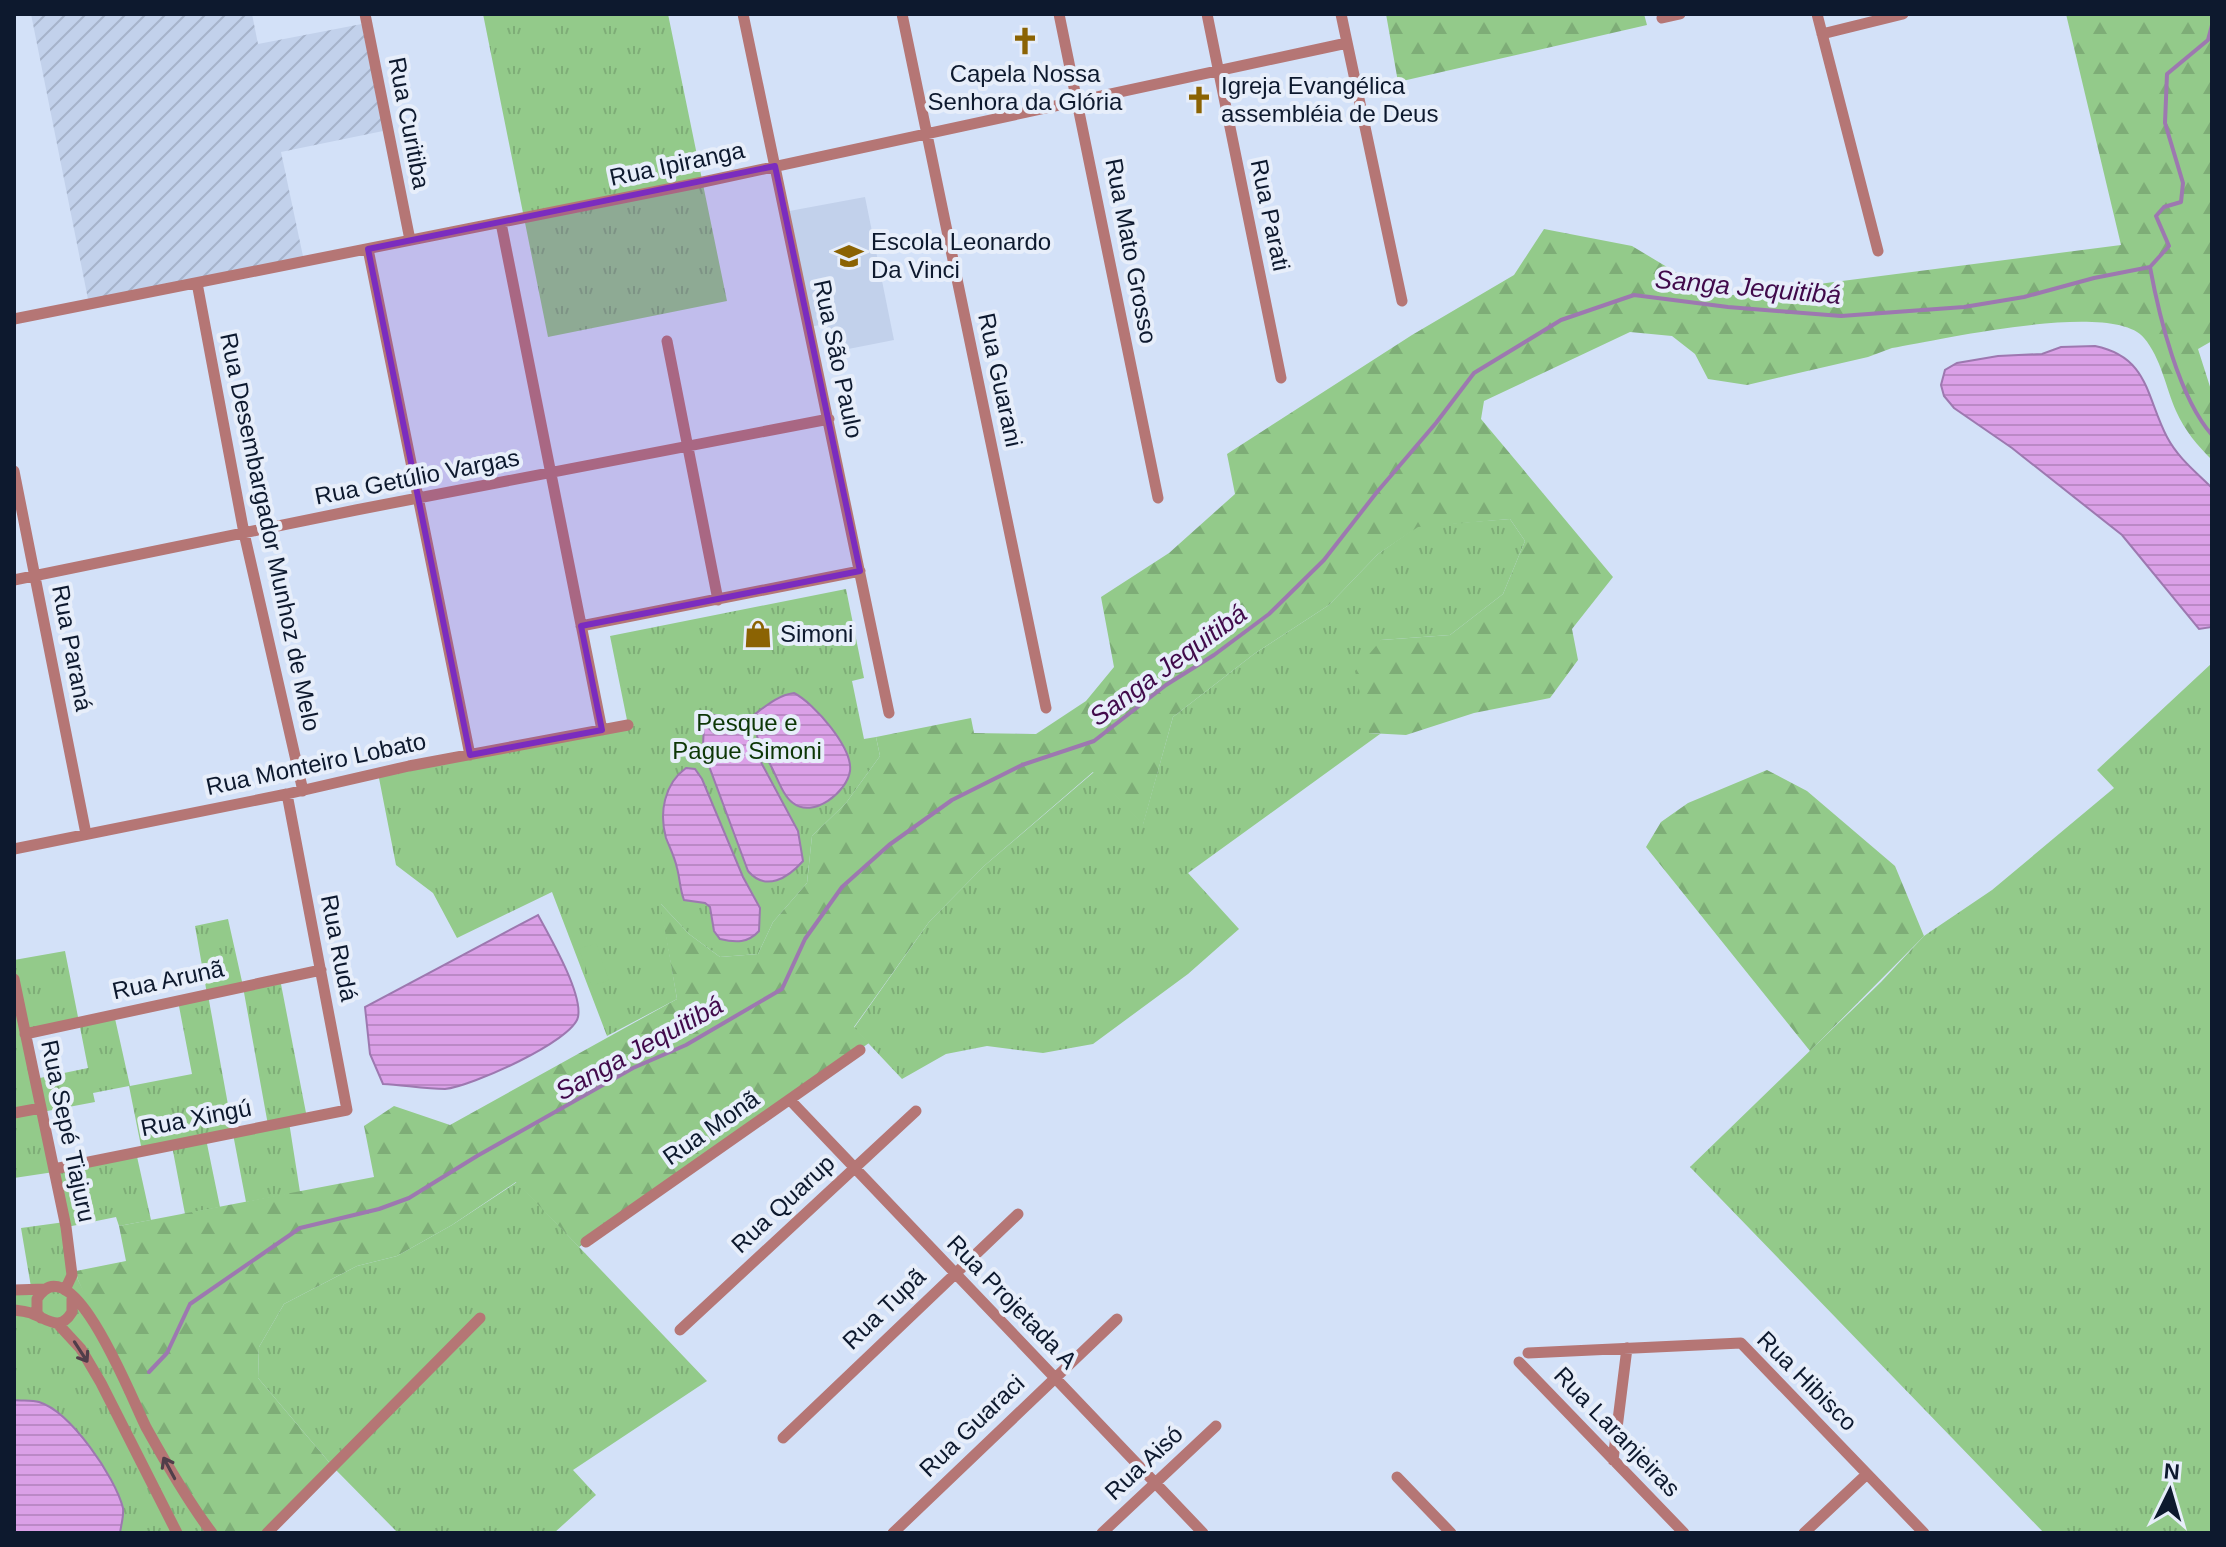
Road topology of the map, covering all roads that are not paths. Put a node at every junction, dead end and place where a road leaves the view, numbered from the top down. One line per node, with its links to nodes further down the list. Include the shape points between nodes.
1 (365, 14): 18 (street, Rua Curitiba)
2 (743, 14): 16 (street, Rua São Paulo)
3 (902, 14): 15 (street, Rua Guarani)
4 (1059, 14): 14 (street, Rua Mato Grosso)
5 (1207, 14): 13 (street, Rua Parati)
6 (1341, 14): 12 (street)
7 (1680, 14): 10 (street)
8 (1817, 14): 11 (street)
9 (1903, 14): 11 (street)
10 (1662, 18)
11 (1822, 34): 20 (street)
12 (1347, 43): 13 (street, Rua Ipiranga); 22 (street)
13 (1218, 71): 14 (street, Rua Ipiranga); 25 (street, Rua Parati)
14 (1078, 101): 15 (street, Rua Ipiranga); 30 (street, Rua Mato Grosso)
15 (927, 134): 16 (street, Rua Ipiranga); 38 (street, Rua Guarani)
16 (775, 166): 17 (street, Rua Ipiranga); 26 (street, Rua São Paulo)
17 (501, 223): 18 (street, Rua Ipiranga); 29 (street)
18 (410, 240): 19 (street, Rua Ipiranga)
19 (368, 249): 21 (street, Rua Ipiranga); 31 (street)
20 (1878, 251)
21 (197, 283): 23 (street, Rua Ipiranga); 32 (street, Rua Desembargador Munhoz de Melo)
22 (1402, 301)
23 (14, 319)
24 (667, 341): 27 (street)
25 (1281, 378)
26 (829, 419): 27 (street, Rua Getúlio Vargas); 33 (street, Rua São Paulo)
27 (688, 447): 29 (street, Rua Getúlio Vargas); 36 (street)
28 (14, 471): 34 (street, Rua Paraná)
29 (551, 474): 31 (street, Rua Getúlio Vargas); 37 (street)
30 (1158, 498)
31 (419, 500): 32 (street, Rua Getúlio Vargas); 42 (street)
32 (244, 533): 34 (street, Rua Getúlio Vargas); 43 (street, Rua Desembargador Munhoz de Melo)
33 (860, 571): 36 (street); 39 (street, Rua São Paulo)
34 (35, 576): 35 (street, Rua Getúlio Vargas); 45 (street, Rua Paraná)
35 (14, 580)
36 (718, 600): 37 (street)
37 (581, 626): 41 (street)
38 (1046, 708)
39 (889, 713)
40 (628, 725): 41 (street, Rua Monteiro Lobato)
41 (602, 730): 42 (street, Rua Monteiro Lobato)
42 (470, 755): 43 (street, Rua Monteiro Lobato)
43 (303, 791): 44 (street, Rua Monteiro Lobato)
44 (287, 794): 45 (street, Rua Monteiro Lobato); 47 (street, Rua Rudá)
45 (86, 834): 46 (street, Rua Monteiro Lobato)
46 (14, 849)
47 (321, 970): 50 (street, Rua Arunã); 54 (street, Rua Rudá)
48 (14, 979): 49 (street, Rua Sepé Tiajuru)
49 (16, 994): 50 (street, Rua Sepé Tiajuru)
50 (25, 1034): 53 (street, Rua Sepé Tiajuru)
51 (860, 1050): 52 (street, Rua Monã)
52 (790, 1100): 57 (street, Rua Projetada A); 60 (street, Rua Monã)
53 (41, 1108): 56 (street); 58 (street, Rua Sepé Tiajuru)
54 (347, 1110): 58 (street, Rua Xingú)
55 (916, 1111): 57 (street, Rua Quarup)
56 (14, 1113)
57 (854, 1168): 61 (street, Rua Projetada A); 70 (street, Rua Quarup)
58 (54, 1169): 64 (street, Rua Sepé Tiajuru, via 71,1265)
59 (1018, 1214): 61 (street, Rua Tupã)
60 (586, 1242)
61 (954, 1272): 73 (street, Rua Projetada A); 75 (street, Rua Tupã)
62 (45, 1289): 63 (street); 64 (street); 66 (street, via 37,1299)
63 (14, 1290)
64 (68, 1294): 69 (street, via 72,1312); 81 (street, one-way to 64, via 146,1428 101,1330)
65 (14, 1310): 66 (street)
66 (41, 1318): 69 (street)
67 (480, 1318): 82 (street)
68 (1117, 1319): 73 (street, Rua Guaraci)
69 (58, 1324): 80 (street, one-way to 80, via 101,1383)
70 (680, 1330)
71 (1627, 1348): 72 (street, Rua Hibisco); 76 (street); 77 (street, Rua Hibisco, via 1741,1343)
72 (1524, 1358): 76 (street, Rua Laranjeiras)
73 (1054, 1377): 79 (street, Rua Projetada A); 83 (street, Rua Guaraci)
74 (1216, 1426): 79 (street, Rua Aisó)
75 (783, 1438)
76 (1613, 1460): 87 (street, Rua Laranjeiras)
77 (1867, 1474): 88 (street); 89 (street, Rua Hibisco)
78 (1397, 1477): 86 (street)
79 (1154, 1482): 84 (street, Rua Aisó); 85 (street, Rua Projetada A)
80 (177, 1533)
81 (212, 1533)
82 (267, 1533)
83 (893, 1533)
84 (1102, 1533)
85 (1203, 1533)
86 (1451, 1533)
87 (1684, 1533)
88 (1804, 1533)
89 (1924, 1533)

